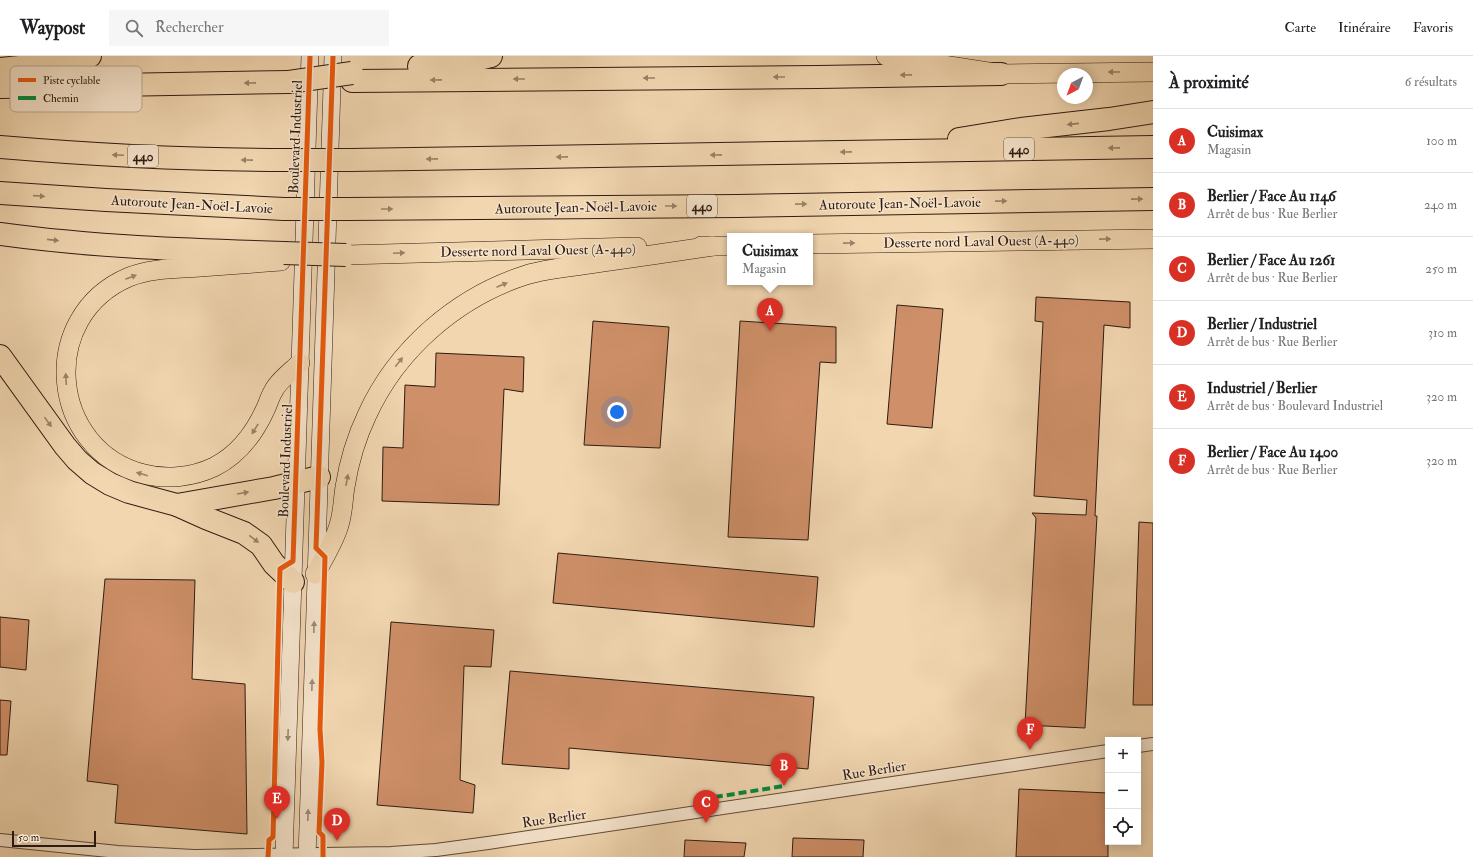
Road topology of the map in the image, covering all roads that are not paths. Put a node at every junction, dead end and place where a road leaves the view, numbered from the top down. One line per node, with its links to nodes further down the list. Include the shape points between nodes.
1 (90, 56): 6 (highway)
2 (310, 56): 28 (street, Boulevard Industriel)
3 (333, 56): 29 (street)
4 (491, 56): 11 (highway, via 454,64 400,67)
5 (886, 56): 10 (main road)
6 (29, 66)
7 (10, 68): 8 (highway)
8 (0, 69)
9 (1153, 72): 10 (main road, one-way to 10)
10 (1002, 74): 11 (highway, one-way to 11, via 818,77)
11 (352, 77): 12 (highway, one-way to 12, bridge, via 289,82)
12 (142, 85)
13 (0, 87): 14 (highway, one-way to 13, bridge)
14 (10, 87)
15 (1153, 112): 18 (highway, one-way to 18, via 1021,129)
16 (0, 147): 18 (highway, 440, one-way to 16, bridge, via 286,160 74,153)
17 (1153, 147): 18 (highway, 440, one-way to 18)
18 (885, 152)
19 (0, 193): 20 (highway, Autoroute Jean-Noël-Lavoie / 440, one-way to 20, bridge, via 284,209 737,206)
20 (1153, 198)
21 (0, 234): 26 (highway, one-way to 26, via 48,240)
22 (1153, 239): 23 (main road, Desserte nord Laval Ouest (A-440), one-way to 22)
23 (813, 244)
24 (722, 246): 25 (main road, Desserte nord Laval Ouest (A-440), one-way to 24); 32 (main road, one-way to 24, via 339,526 352,457 367,415 397,365 437,324 483,293 526,275 562,267)
25 (346, 255): 26 (highway, bridge)
26 (284, 257): 28 (main road, one-way to 26, via 274,389 258,426 241,447 213,468 179,477 141,474 107,457 92,443 80,426 66,388 67,354 73,334 88,308 112,287 129,277 160,270)
27 (0, 356): 31 (highway, one-way to 31, via 65,446 84,466 120,489)
28 (300, 363): 30 (street, Boulevard Industriel)
29 (319, 478): 30 (highway); 32 (street)
30 (296, 483): 31 (highway, one-way to 30); 33 (street, Boulevard Industriel)
31 (177, 505): 33 (highway, one-way to 33, via 253,538)
32 (315, 574): 38 (street, one-way to 32)
33 (293, 582): 39 (street, Boulevard Industriel, one-way to 39)
34 (1153, 744): 35 (street)
35 (1141, 746)
36 (1105, 751): 38 (street, Rue Berlier, via 450,848 394,853)
37 (0, 840): 39 (street, Rue Berlier, via 142,854)
38 (307, 855): 39 (street, Rue Berlier)
39 (284, 856)

